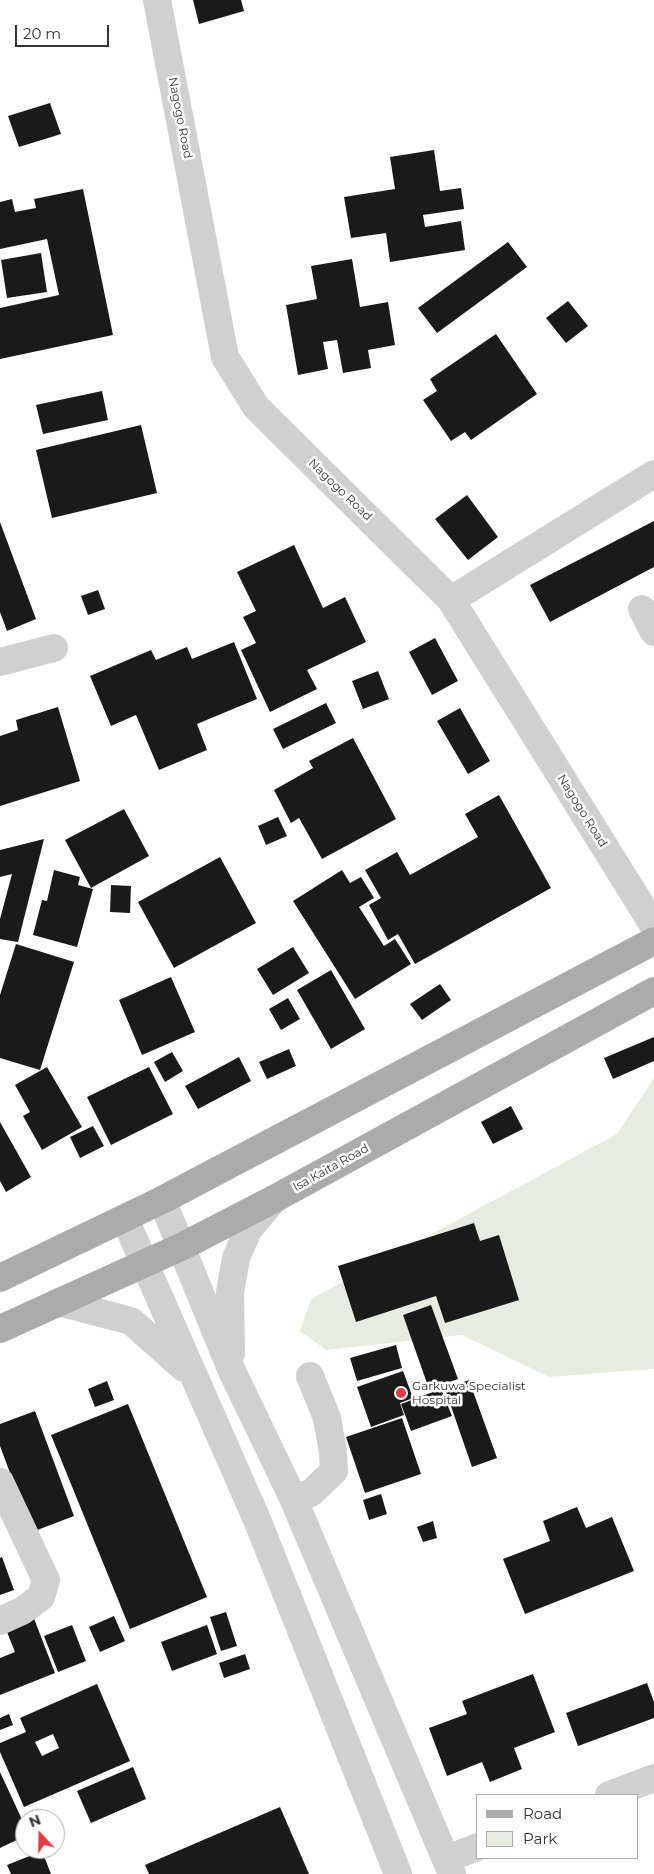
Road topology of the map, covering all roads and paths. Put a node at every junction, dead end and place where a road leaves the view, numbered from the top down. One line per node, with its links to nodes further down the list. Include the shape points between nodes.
1 (157, 0): 3 (street, Nagogo Road, via 225,357 256,407)
2 (654, 474): 3 (street)
3 (451, 600): 6 (street, Nagogo Road)
4 (54, 648): 5 (street)
5 (0, 662)
6 (654, 926)
7 (654, 941): 10 (main road)
8 (654, 991): 9 (main road, Isa Kaita Road)
9 (274, 1199): 12 (main road, Isa Kaita Road); 17 (street, via 248,1230 236,1258 230,1292)
10 (162, 1200): 11 (main road); 12 (street)
11 (125, 1219): 13 (street); 14 (main road)
12 (182, 1246): 13 (main road, Isa Kaita Road); 17 (street)
13 (146, 1264): 15 (main road, Isa Kaita Road); 18 (street)
14 (0, 1278)
15 (58, 1302): 16 (main road, Isa Kaita Road); 18 (street, via 131,1321)
16 (0, 1329)
17 (231, 1370): 21 (street)
18 (192, 1375): 27 (street, via 258,1522)
19 (310, 1376): 21 (street, via 327,1418 334,1471 311,1493)
20 (0, 1482): 22 (street, via 46,1580 41,1597)
21 (293, 1498): 26 (street)
22 (0, 1621)
23 (654, 1778): 24 (street)
24 (612, 1794)
25 (477, 1848): 26 (street)
26 (449, 1867)
27 (398, 1874)

